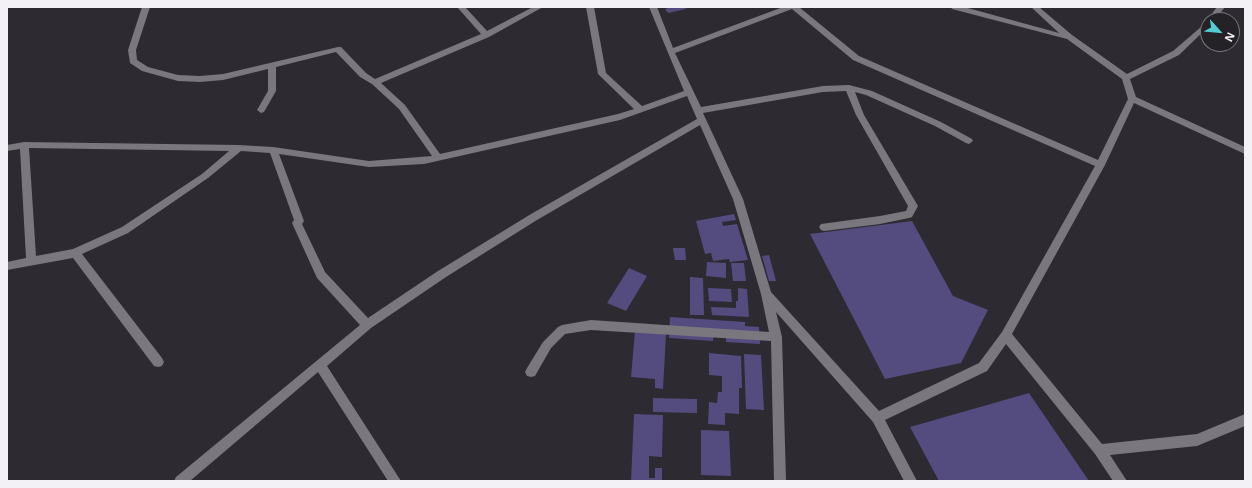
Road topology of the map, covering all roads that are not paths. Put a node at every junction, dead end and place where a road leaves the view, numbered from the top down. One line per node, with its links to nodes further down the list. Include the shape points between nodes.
1 (146, 7): 14 (street, via 132,50 133,61 145,69 178,78 200,79 223,77)
2 (461, 7): 11 (street)
3 (539, 7): 11 (street)
4 (590, 7): 21 (street, via 602,74)
5 (653, 7): 13 (street)
6 (790, 7): 13 (street)
7 (794, 7): 30 (street, via 856,58)
8 (955, 7): 12 (street)
9 (1035, 7): 12 (street)
10 (1200, 30): 15 (street, via 1176,53)
11 (486, 35): 16 (street)
12 (1068, 37): 15 (street)
13 (671, 52): 18 (street)
14 (272, 64): 16 (street, via 338,49 363,75); 20 (street, via 272,91)
15 (1126, 78): 19 (street)
16 (375, 82): 29 (street, via 402,107)
17 (849, 88): 22 (street, via 823,89); 23 (street, via 883,99); 31 (street, via 860,115 913,206 909,214)
18 (689, 92): 21 (street); 22 (street)
19 (1132, 99): 28 (street); 30 (street)
20 (261, 110)
21 (641, 110): 29 (street)
22 (699, 116): 35 (street, via 738,199); 36 (street, via 448,270)
23 (969, 141)
24 (24, 145): 25 (street); 26 (street); 33 (street)
25 (7, 148)
26 (239, 148): 27 (street); 32 (street, via 205,176 125,230)
27 (273, 150): 29 (street, via 369,164); 36 (street, via 299,221 297,223 321,275)
28 (1245, 151)
29 (438, 158)
30 (1100, 165): 37 (street)
31 (824, 227)
32 (74, 253): 33 (street); 39 (street)
33 (31, 262): 34 (street)
34 (7, 266)
35 (766, 294): 38 (street); 42 (street)
36 (367, 325): 40 (street)
37 (1006, 335): 42 (street, via 983,367); 44 (street)
38 (776, 337): 41 (street, via 592,325 562,330 547,344); 47 (street)
39 (158, 362)
40 (320, 365): 45 (street); 46 (street)
41 (531, 372)
42 (877, 418): 48 (street)
43 (1245, 420): 44 (street, via 1196,440)
44 (1099, 450): 49 (street)
45 (180, 481)
46 (395, 481)
47 (780, 481)
48 (911, 481)
49 (1121, 481)

